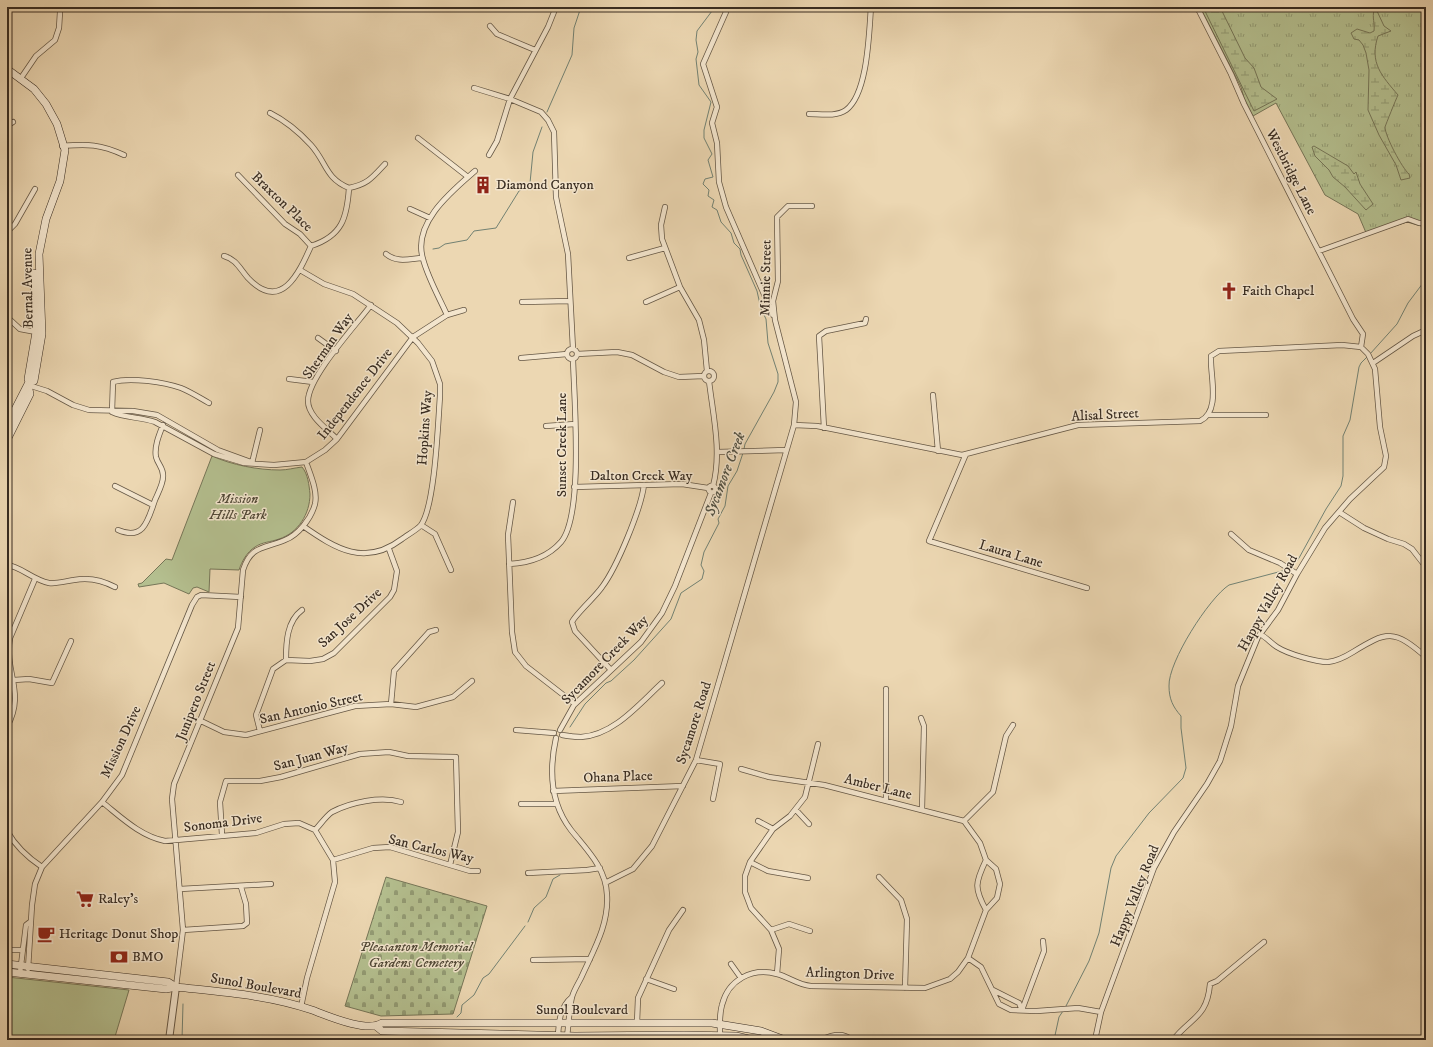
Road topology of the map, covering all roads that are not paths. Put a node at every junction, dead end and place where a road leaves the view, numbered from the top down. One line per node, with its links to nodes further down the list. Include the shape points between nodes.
1 (556, 7): 7 (street)
2 (727, 7): 49 (street, via 703,64 717,107 712,122 717,143 719,182 726,207)
3 (871, 7): 13 (street, via 869,49 852,104 838,114)
4 (1197, 7): 34 (street, Westbridge Lane)
5 (60, 12): 9 (street, via 55,40 36,56)
6 (490, 26): 7 (street, via 497,34)
7 (535, 50): 11 (street)
8 (7, 69): 9 (main road, Bernal Avenue)
9 (21, 78): 17 (main road, Bernal Avenue, via 46,104 57,124)
10 (474, 88): 11 (street)
11 (510, 99): 19 (street, via 497,141); 41 (street, via 541,112 554,132 556,197 568,254)
12 (270, 113): 24 (street, via 311,145 336,183)
13 (809, 114)
14 (12, 122): 15 (street)
15 (7, 126)
16 (418, 138): 23 (street)
17 (62, 146): 18 (street, via 88,144 112,149); 51 (main road, Bernal Avenue, via 58,174 36,242); 67 (main road, Bernal Avenue, via 64,150 60,181 46,219 39,254 42,334 34,381)
18 (124, 155)
19 (489, 155)
20 (385, 164): 24 (street, via 363,185)
21 (475, 171): 23 (street)
22 (238, 175): 32 (street, Braxton Place, via 285,224)
23 (468, 177): 29 (street, via 447,196)
24 (349, 188): 32 (street, via 348,208 339,230 321,243)
25 (35, 189): 31 (street, via 15,224)
26 (812, 206): 49 (street, Minnie Street, via 788,206 777,217 778,281 773,301)
27 (665, 207): 33 (street, via 661,225)
28 (410, 209): 29 (street)
29 (430, 218): 37 (street, via 424,231)
30 (1426, 223): 34 (street, via 1408,219)
31 (7, 232)
32 (312, 246): 39 (street)
33 (665, 248): 38 (street); 40 (street)
34 (1319, 251): 54 (street, Westbridge Lane, via 1363,334)
35 (386, 254): 37 (street, via 392,259)
36 (224, 256): 39 (street, via 236,262 249,280 272,291 281,291 292,282)
37 (422, 258): 46 (street)
38 (629, 258)
39 (300, 270): 44 (street, Hopkins Way)
40 (680, 288): 43 (street); 62 (street, via 699,320)
41 (570, 301): 42 (street); 55 (street)
42 (522, 302)
43 (646, 302)
44 (371, 305): 52 (street, Hopkins Way, via 398,323); 56 (street, Sherman Way)
45 (464, 310): 46 (street, Independence Drive)
46 (447, 315): 52 (street, Independence Drive)
47 (7, 317): 51 (street, via 20,329)
48 (866, 319): 79 (street, via 865,323 826,331 819,336)
49 (775, 320): 76 (street, Minnie Street, via 796,402)
50 (1426, 330): 61 (street)
51 (36, 332): 67 (main road, Bernal Avenue)
52 (413, 337): 81 (street, Independence Drive); 96 (street, Hopkins Way, via 432,360 438,377 440,396 431,499)
53 (318, 338): 56 (street)
54 (1361, 347): 61 (street, Happy Valley Road); 71 (street, via 1342,345 1219,351 1211,356 1212,400)
55 (573, 349): 57 (street); 58 (street)
56 (336, 351): 66 (street, Sherman Way)
57 (567, 354): 59 (street); 60 (street)
58 (577, 354): 60 (street); 63 (street, via 617,352 632,355 679,377)
59 (520, 358)
60 (573, 359): 74 (street, Sunset Creek Lane)
61 (1373, 363): 95 (street, Happy Valley Road, via 1378,385 1380,427 1386,462 1380,473)
62 (708, 371): 63 (street); 65 (street, via 713,375)
63 (704, 376): 65 (street)
64 (289, 379): 66 (street)
65 (709, 381): 85 (street)
66 (313, 382): 81 (street, Sherman Way, via 308,401 314,416)
67 (29, 384): 70 (street, Independence Drive, via 81,408); 75 (main road, Bernal Avenue); 82 (main road, Bernal Avenue, via 30,394)
68 (933, 395): 84 (street)
69 (209, 403): 70 (street, via 182,388 122,380 113,382)
70 (112, 412): 73 (street, Independence Drive, via 144,412); 77 (street, Independence Drive, via 145,418)
71 (1208, 415): 72 (street); 86 (street, Alisal Street, via 1200,421 1192,422 1078,425)
72 (1266, 415)
73 (165, 419): 77 (street); 88 (street, Independence Drive, via 218,450)
74 (575, 424): 78 (street); 91 (street, Sunset Creek Lane)
75 (7, 425)
76 (794, 425): 79 (street, Alisal Street); 83 (street, Sycamore Road)
77 (162, 426): 88 (street, Independence Drive, via 222,458); 94 (street, via 155,449 163,470 163,478)
78 (546, 426)
79 (824, 428): 84 (street, Alisal Street)
80 (260, 430): 88 (street)
81 (337, 439): 87 (street, Independence Drive)
82 (7, 440)
83 (786, 450): 85 (street); 135 (street, Sycamore Road, via 769,516)
84 (938, 451): 86 (street, Alisal Street)
85 (717, 452): 92 (street, via 716,474)
86 (966, 454): 108 (street, Laura Lane, via 930,541)
87 (306, 462): 88 (street, Independence Drive, via 274,465); 97 (street, Junipero Street, via 315,504)
88 (252, 463)
89 (644, 485): 91 (street, Dalton Creek Way); 92 (street, Dalton Creek Way, via 682,484); 118 (street, via 642,499 612,573 592,601 572,622 575,631)
90 (115, 486): 94 (street)
91 (574, 487): 101 (street, Sunset Creek Lane, via 572,514 566,536 561,542 541,558)
92 (711, 487): 118 (street, Sycamore Creek Way, via 708,491 711,493 675,586 662,613 641,642)
93 (513, 502): 101 (street, via 508,527)
94 (154, 504): 98 (street, via 141,530 134,534)
95 (1339, 512): 103 (street, via 1364,528 1404,544 1412,549); 105 (street, Happy Valley Road, via 1317,540)
96 (421, 525): 100 (street); 104 (street, via 436,534)
97 (303, 526): 100 (street, via 329,544 346,551 374,552); 109 (street, Junipero Street, via 296,534 262,547 250,555 242,570)
98 (118, 530)
99 (1231, 534): 105 (street, via 1249,550)
100 (388, 549): 117 (street, San Jose Drive, via 396,571 395,585 390,597 334,653 310,662)
101 (509, 564): 124 (street, via 515,652 526,666)
102 (7, 565): 106 (street)
103 (1426, 566)
104 (451, 570)
105 (1297, 574): 114 (street, Happy Valley Road, via 1278,610)
106 (35, 579): 107 (street, via 51,583 93,579 103,580); 112 (street)
107 (115, 587)
108 (1087, 588)
109 (241, 597): 126 (street, Junipero Street, via 238,628); 142 (street, Mission Drive, via 197,597 122,775)
110 (302, 610): 117 (street, via 295,615 288,631)
111 (7, 626): 112 (street)
112 (13, 628): 119 (street, via 8,648)
113 (436, 630): 123 (street, via 429,632 394,671)
114 (1260, 634): 116 (street, via 1286,651 1326,662 1342,658 1377,637 1386,635 1394,636); 198 (street, Happy Valley Road, via 1238,686 1231,726 1220,761 1154,868)
115 (71, 641): 119 (street, via 52,683)
116 (1426, 657)
117 (286, 660): 130 (street, via 273,669 256,715)
118 (612, 670): 124 (street, Sycamore Creek Way)
119 (14, 680): 128 (street, via 16,704)
120 (472, 681): 123 (street, San Antonio Street, via 453,697 416,706)
121 (662, 683): 132 (street, via 614,726 604,731 587,736)
122 (886, 689): 141 (street)
123 (391, 704): 130 (street, San Antonio Street, via 355,706)
124 (575, 704): 132 (street, Sycamore Creek Way)
125 (921, 718): 147 (street, via 924,726)
126 (200, 720): 130 (street, San Antonio Street, via 224,732 246,735); 155 (street, Junipero Street, via 174,784 172,799)
127 (1013, 725): 149 (street, via 1006,736 993,792)
128 (7, 727)
129 (516, 730): 131 (street)
130 (260, 731)
131 (554, 733): 132 (street); 133 (street)
132 (561, 733): 133 (street, via 561,738)
133 (556, 738): 139 (street, via 551,771)
134 (818, 744): 137 (street)
135 (696, 760): 138 (street, Sycamore Road); 140 (street, via 720,764)
136 (741, 769): 137 (street, Amber Lane, via 769,777)
137 (809, 782): 141 (street, Amber Lane); 146 (street, via 805,797)
138 (683, 786): 139 (street, Ohana Place); 166 (street, Sycamore Road, via 652,846 633,869)
139 (553, 791): 145 (street)
140 (713, 800)
141 (886, 801): 147 (street, Amber Lane)
142 (102, 802): 155 (street, Sonoma Drive, via 134,828 154,839); 160 (street, Mission Drive)
143 (401, 802): 152 (street, via 370,800 331,812)
144 (521, 804): 145 (street)
145 (556, 804): 161 (street, via 570,829)
146 (796, 810): 150 (street); 151 (street)
147 (922, 810): 149 (street, Amber Lane)
148 (758, 821): 151 (street)
149 (964, 821): 157 (street, via 980,843)
150 (809, 824)
151 (773, 829): 158 (street)
152 (315, 830): 154 (street, Sonoma Drive, via 299,823 284,824 256,833); 156 (street)
153 (7, 831): 160 (street, via 23,854)
154 (222, 835): 155 (street, Sonoma Drive); 159 (street, San Juan Way, via 220,802 226,781 260,781 360,754 389,752 408,756 456,757 458,832)
155 (175, 840): 169 (street, Junipero Street)
156 (333, 860): 159 (street, San Carlos Way, via 373,848 390,847); 196 (street, via 335,882)
157 (986, 860): 171 (street, via 976,884 979,898); 171 (street, via 996,869 1000,884 997,898)
158 (750, 862): 165 (street, via 768,871); 174 (street, via 745,883 746,897 754,912)
159 (450, 865): 162 (street, San Carlos Way)
160 (42, 868): 172 (street, Mission Drive, via 35,884)
161 (600, 868): 163 (street); 166 (street)
162 (478, 871)
163 (528, 873)
164 (879, 877): 192 (street, via 900,900 907,919)
165 (808, 878)
166 (605, 883): 181 (street, via 608,909 602,933)
167 (271, 884): 168 (street)
168 (241, 887): 169 (street); 173 (street, via 246,904 247,922 243,926)
169 (180, 889): 173 (street, Junipero Street)
170 (683, 910): 190 (street, via 670,930)
171 (986, 910): 180 (street)
172 (30, 922): 179 (street, Mission Drive, via 26,925); 185 (street, Mission Drive, via 32,927)
173 (183, 930): 191 (street, Junipero Street)
174 (771, 930): 175 (street, via 789,924); 188 (street, via 779,949)
175 (810, 931)
176 (1043, 940): 197 (street, via 1044,951)
177 (1264, 942): 215 (street, via 1210,984 1208,1000 1201,1014)
178 (7, 950): 179 (street)
179 (23, 950): 185 (street, Mission Drive)
180 (968, 958): 192 (street, Arlington Drive, via 950,979 925,988); 194 (street, via 981,967)
181 (590, 959): 182 (street); 195 (street)
182 (533, 960)
183 (7, 964): 185 (main road, Sunol Boulevard)
184 (731, 964): 189 (street)
185 (25, 966): 187 (street, Mission Drive); 187 (street, Mission Drive); 191 (main road, Sunol Boulevard, via 168,982)
186 (7, 972): 187 (main road, Sunol Boulevard)
187 (24, 974): 191 (main road, Sunol Boulevard, via 166,989)
188 (777, 974): 189 (street, Arlington Drive, via 754,972); 192 (street, Arlington Drive, via 811,986)
189 (741, 978): 203 (street, Arlington Drive, via 726,992)
190 (646, 979): 193 (street); 199 (street, via 638,998)
191 (176, 987): 196 (main road, Sunol Boulevard, via 244,994); 209 (street)
192 (905, 988)
193 (674, 989)
194 (993, 990): 197 (street, via 1019,1003); 197 (street, via 999,1004 1011,1010)
195 (572, 997): 201 (street, via 560,1016); 202 (street)
196 (301, 1007): 204 (main road, Sunol Boulevard, via 345,1022)
197 (1022, 1010): 198 (street, via 1088,1008)
198 (1101, 1012): 214 (street, Happy Valley Road)
199 (637, 1023): 202 (main road, Sunol Boulevard); 203 (main road, Sunol Boulevard)
200 (439, 1024): 201 (main road, Sunol Boulevard); 204 (main road, Sunol Boulevard); 205 (main road, via 436,1028)
201 (559, 1024): 202 (main road, Sunol Boulevard); 206 (street)
202 (569, 1024): 207 (street)
203 (720, 1024): 208 (street, Arlington Drive); 211 (main road, Sunol Boulevard, via 761,1031)
204 (377, 1026): 205 (main road, Sunol Boulevard, via 382,1031)
205 (404, 1031): 206 (main road, Sunol Boulevard)
206 (558, 1035): 207 (main road, Sunol Boulevard)
207 (567, 1036): 208 (main road, Sunol Boulevard)
208 (720, 1036): 210 (main road, Sunol Boulevard)
209 (169, 1040)
210 (753, 1040)
211 (785, 1040)
212 (821, 1040): 213 (street, via 832,1035)
213 (852, 1040)
214 (1095, 1040)
215 (1173, 1040)

